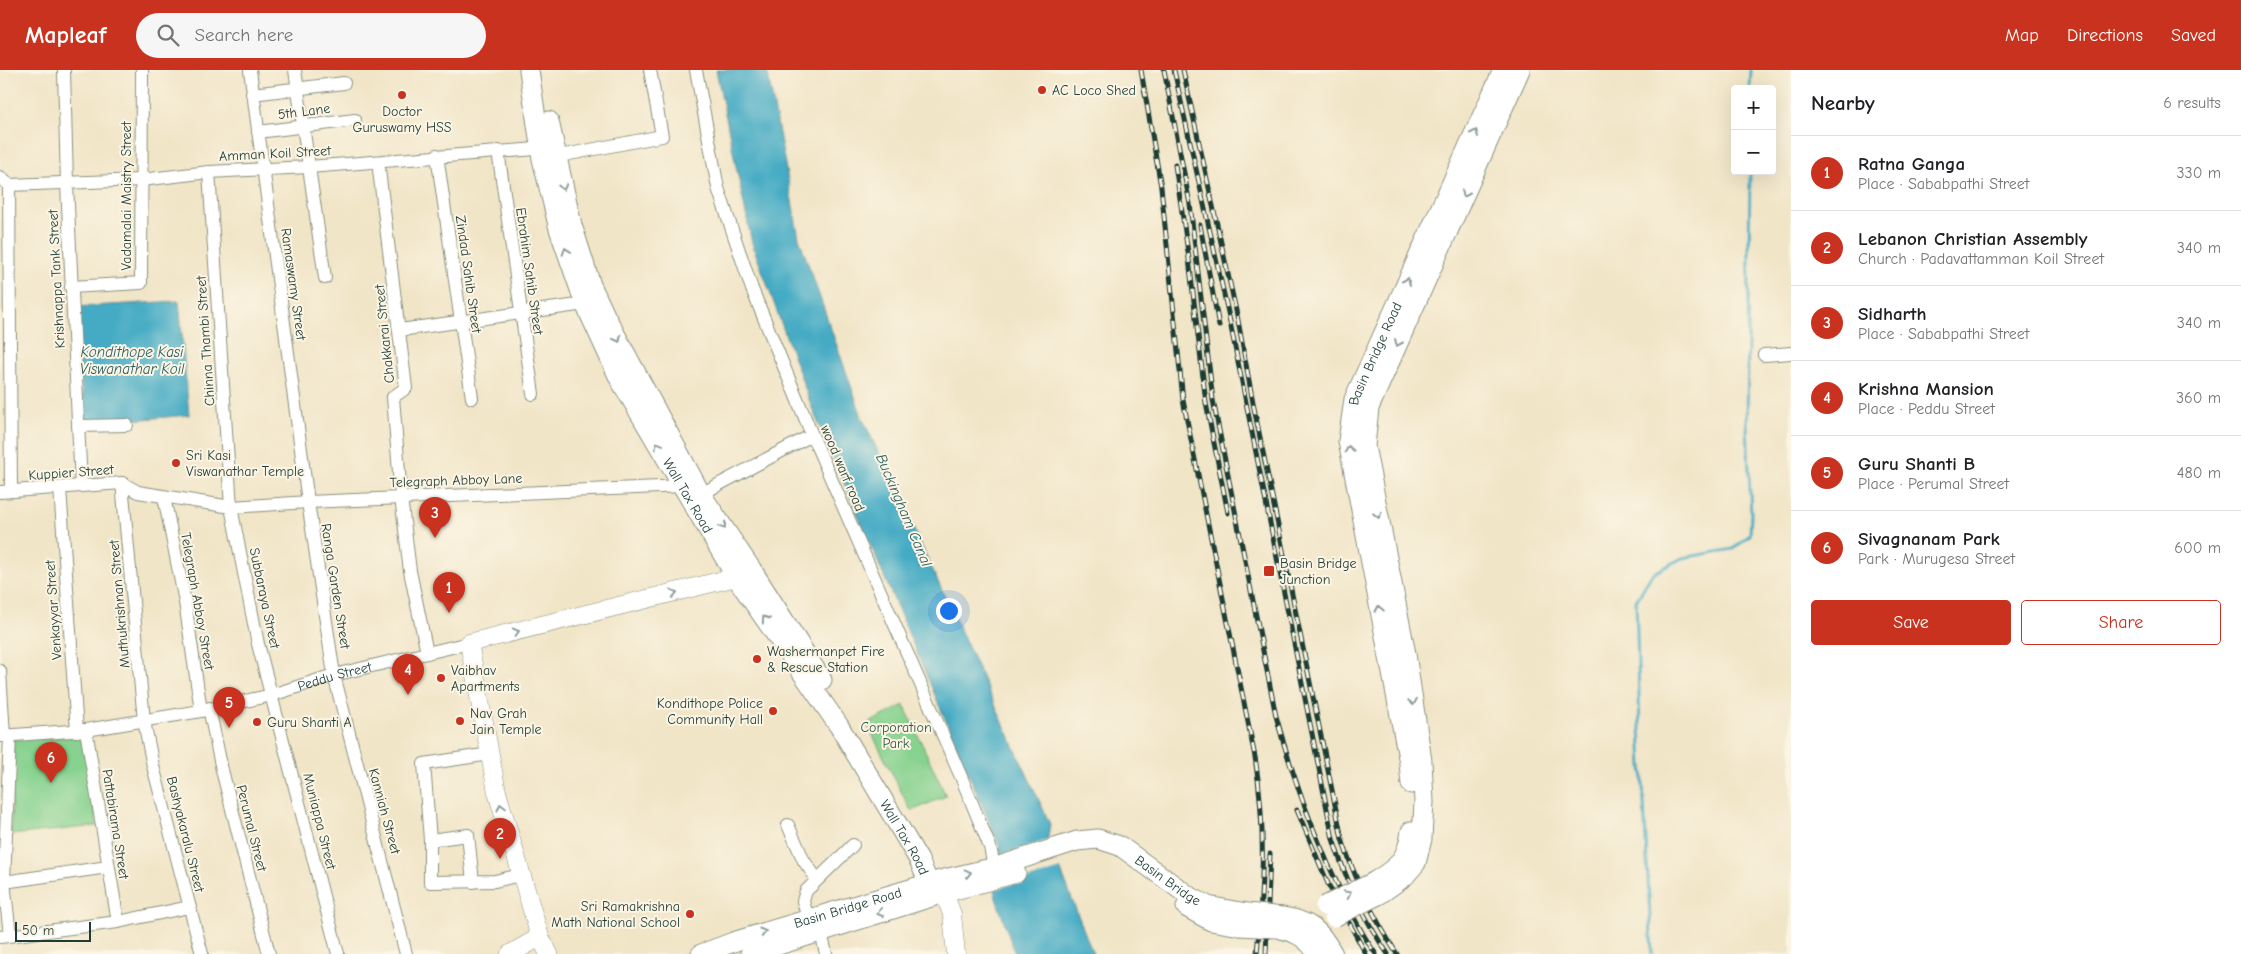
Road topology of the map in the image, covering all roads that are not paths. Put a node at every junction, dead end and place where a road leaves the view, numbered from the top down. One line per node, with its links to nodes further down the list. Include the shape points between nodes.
1 (64, 70): 26 (street, Krishnappa Tank Street)
2 (142, 70): 24 (street, Vadamalai Maistry Street)
3 (250, 70): 13 (street, Ramaswamy Street)
4 (295, 70): 12 (street)
5 (529, 70): 18 (main road, Wall Tax Road)
6 (542, 70): 18 (main road, Wall Tax Road)
7 (650, 70): 18 (street, Amman Koil Street, via 662,136)
8 (696, 70): 39 (street, wood warf road, via 718,188 752,289)
9 (1503, 70): 53 (main road, Basin Bridge Road, one-way to 9, via 1348,442 1354,399)
10 (1520, 70): 53 (main road, Basin Bridge Road, one-way to 53, via 1369,408 1365,446)
11 (344, 83): 12 (street)
12 (297, 88): 13 (street); 15 (street)
13 (252, 94): 16 (street, Ramaswamy Street)
14 (355, 120): 15 (street, 5th Lane)
15 (303, 126): 16 (street, 5th Lane); 21 (street)
16 (258, 132): 22 (street, Ramaswamy Street)
17 (498, 151): 18 (street, Amman Koil Street); 19 (street, Amman Koil Street); 30 (street, Ebrahim Sahib Street)
18 (548, 153): 29 (main road, Wall Tax Road, one-way to 18, via 559,229); 45 (main road, Wall Tax Road, one-way to 45, via 592,285 606,317)
19 (437, 155): 20 (street, Amman Koil Street); 31 (street, Zindad Sahib Street)
20 (378, 162): 21 (street, Amman Koil Street); 32 (street, Chakkarai Street)
21 (309, 167): 22 (street, Amman Koil Street); 27 (street)
22 (263, 170): 23 (street, Amman Koil Street); 48 (street, Ramaswamy Street)
23 (209, 172): 24 (street, Amman Koil Street); 49 (street, Chinna Thambi Street)
24 (141, 180): 26 (street, Amman Koil Street); 28 (street, Vadamalai Maistry Street, via 141,282)
25 (4, 181): 26 (street, Amman Koil Street); 44 (street)
26 (67, 184): 28 (street, Krishnappa Tank Street)
27 (325, 278)
28 (71, 287): 38 (street, Krishnappa Tank Street)
29 (585, 304): 30 (street); 42 (main road, Wall Tax Road, one-way to 29, via 620,380)
30 (521, 314): 31 (street); 35 (street, Ebrahim Sahib Street)
31 (461, 323): 32 (street); 36 (street, Zindad Sahib Street)
32 (400, 330): 47 (street, Chakkarai Street, via 406,388 393,397)
33 (1791, 353): 34 (street)
34 (1764, 355)
35 (533, 394)
36 (472, 398)
37 (127, 425): 38 (street)
38 (78, 426): 41 (street, Krishnappa Tank Street)
39 (812, 435): 45 (street); 66 (street, wood warf road, via 962,779 990,847)
40 (122, 483): 41 (street, Kuppier Street); 46 (street, Kuppier Street, via 138,492); 58 (street, Muthukrishnan Street)
41 (81, 486): 43 (street, Kuppier Street)
42 (683, 486): 47 (street, Telegraph Abboy Lane); 50 (main road, Wall Tax Road)
43 (60, 488): 44 (street, Kuppier Street); 59 (street, Venkayyar Street)
44 (5, 492)
45 (701, 494): 50 (main road, Wall Tax Road, one-way to 50)
46 (164, 497): 49 (street, Kuppier Street); 57 (street, Telegraph Abboy Street)
47 (400, 498): 48 (street, Telegraph Abboy Lane); 52 (street, via 410,571)
48 (308, 502): 49 (street, Telegraph Abboy Lane); 55 (street, Ranga Garden Street)
49 (231, 507): 56 (street, Subbaraya Street, via 258,644)
50 (744, 574): 51 (main road, Peddu Street, one-way to 50); 71 (main road, Wall Tax Road)
51 (469, 644): 52 (street, Peddu Street); 61 (main road)
52 (427, 653): 55 (street, Peddu Street)
53 (1397, 655): 73 (main road, bridge, via 1422,761 1422,839 1416,863 1404,877)
54 (0, 671): 60 (street)
55 (334, 676): 56 (street, Peddu Street); 85 (street, Kanniah Street)
56 (272, 695): 57 (street, Peddu Street); 84 (street, Muniappa Street)
57 (205, 709): 58 (street, Peddu Street); 83 (street, Perumal Street)
58 (144, 721): 59 (street, Peddu Street); 72 (street, Bashyakaralu Street)
59 (82, 730): 60 (street, Peddu Street); 65 (street, Pattabirama Street)
60 (5, 736): 69 (street)
61 (490, 754): 63 (street, via 424,764); 67 (main road, one-way to 61)
62 (788, 825): 68 (street, via 804,861)
63 (430, 840): 70 (street, via 468,836); 70 (street, via 430,882)
64 (854, 845): 68 (street)
65 (108, 867): 69 (street); 74 (street, Pattabirama Street)
66 (994, 872): 71 (main road, Basin Bridge Road); 75 (main road, Basin Bridge, bridge, via 1079,847 1115,856 1191,911 1211,921)
67 (520, 875): 70 (street); 79 (main road)
68 (817, 879): 76 (street, via 806,891 803,901)
69 (4, 882): 78 (street)
70 (473, 882)
71 (937, 888): 76 (main road, Basin Bridge Road); 81 (main road, via 952,914)
72 (189, 907): 74 (street); 82 (street, Bashyakaralu Street)
73 (1329, 912): 75 (main road, via 1304,915); 77 (main road)
74 (118, 922): 78 (street)
75 (1285, 922): 77 (main road, Basin Bridge, via 1310,926); 91 (main road, Basin Bridge, via 1306,939)
76 (814, 926): 80 (main road, Basin Bridge Road, one-way to 76); 89 (main road); 90 (street)
77 (1320, 932): 92 (main road)
78 (5, 936)
79 (540, 937): 86 (main road); 87 (main road)
80 (739, 947): 88 (main road, Basin Bridge Road)
81 (955, 950)
82 (202, 954)
83 (270, 954)
84 (338, 954)
85 (406, 954)
86 (510, 954)
87 (549, 954)
88 (701, 954)
89 (750, 954)
90 (826, 954)
91 (1317, 954)
92 (1333, 954)

